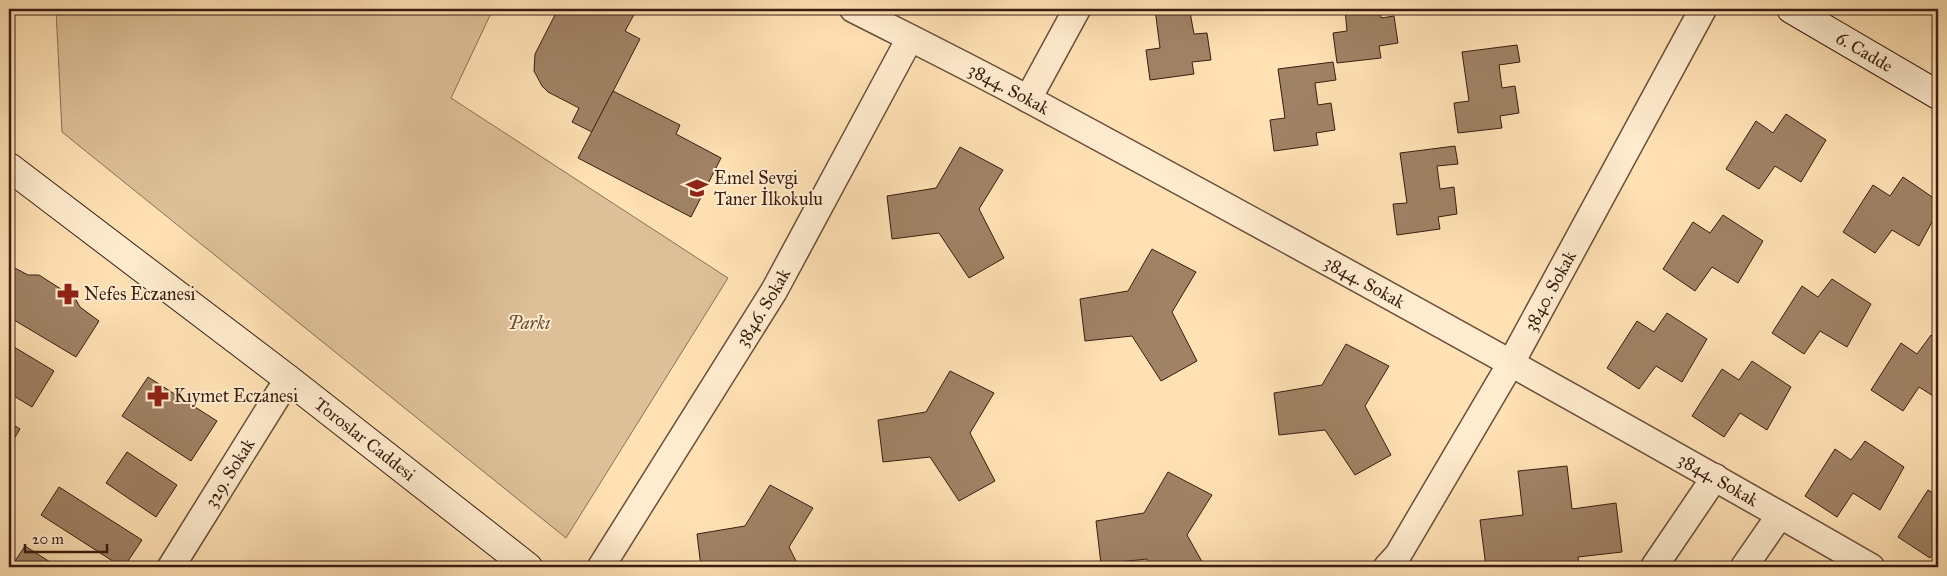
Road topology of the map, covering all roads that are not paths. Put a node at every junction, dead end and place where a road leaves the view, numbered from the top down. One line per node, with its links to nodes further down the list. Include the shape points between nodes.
1 (853, 9): 5 (street, 3844. Sokak)
2 (1077, 9): 7 (street)
3 (1703, 9): 9 (street, 3840. Sokak)
4 (1790, 9): 6 (main road, 6. Cadde)
5 (910, 38): 7 (street, 3844. Sokak); 15 (street, 3846. Sokak, via 774,291)
6 (1938, 95)
7 (1028, 99): 9 (street, 3844. Sokak)
8 (9, 167): 10 (main road, Toroslar Caddesi)
9 (1511, 364): 11 (street, 3844. Sokak); 16 (street, 3840. Sokak, via 1398,555)
10 (288, 379): 13 (street, 329. Sokak); 14 (main road, Toroslar Caddesi)
11 (1715, 477): 12 (street, 3844. Sokak); 17 (street)
12 (1780, 515): 18 (street); 19 (street, 3844. Sokak)
13 (171, 567)
14 (528, 567)
15 (600, 567)
16 (1387, 567)
17 (1654, 567)
18 (1744, 567)
19 (1871, 567)

